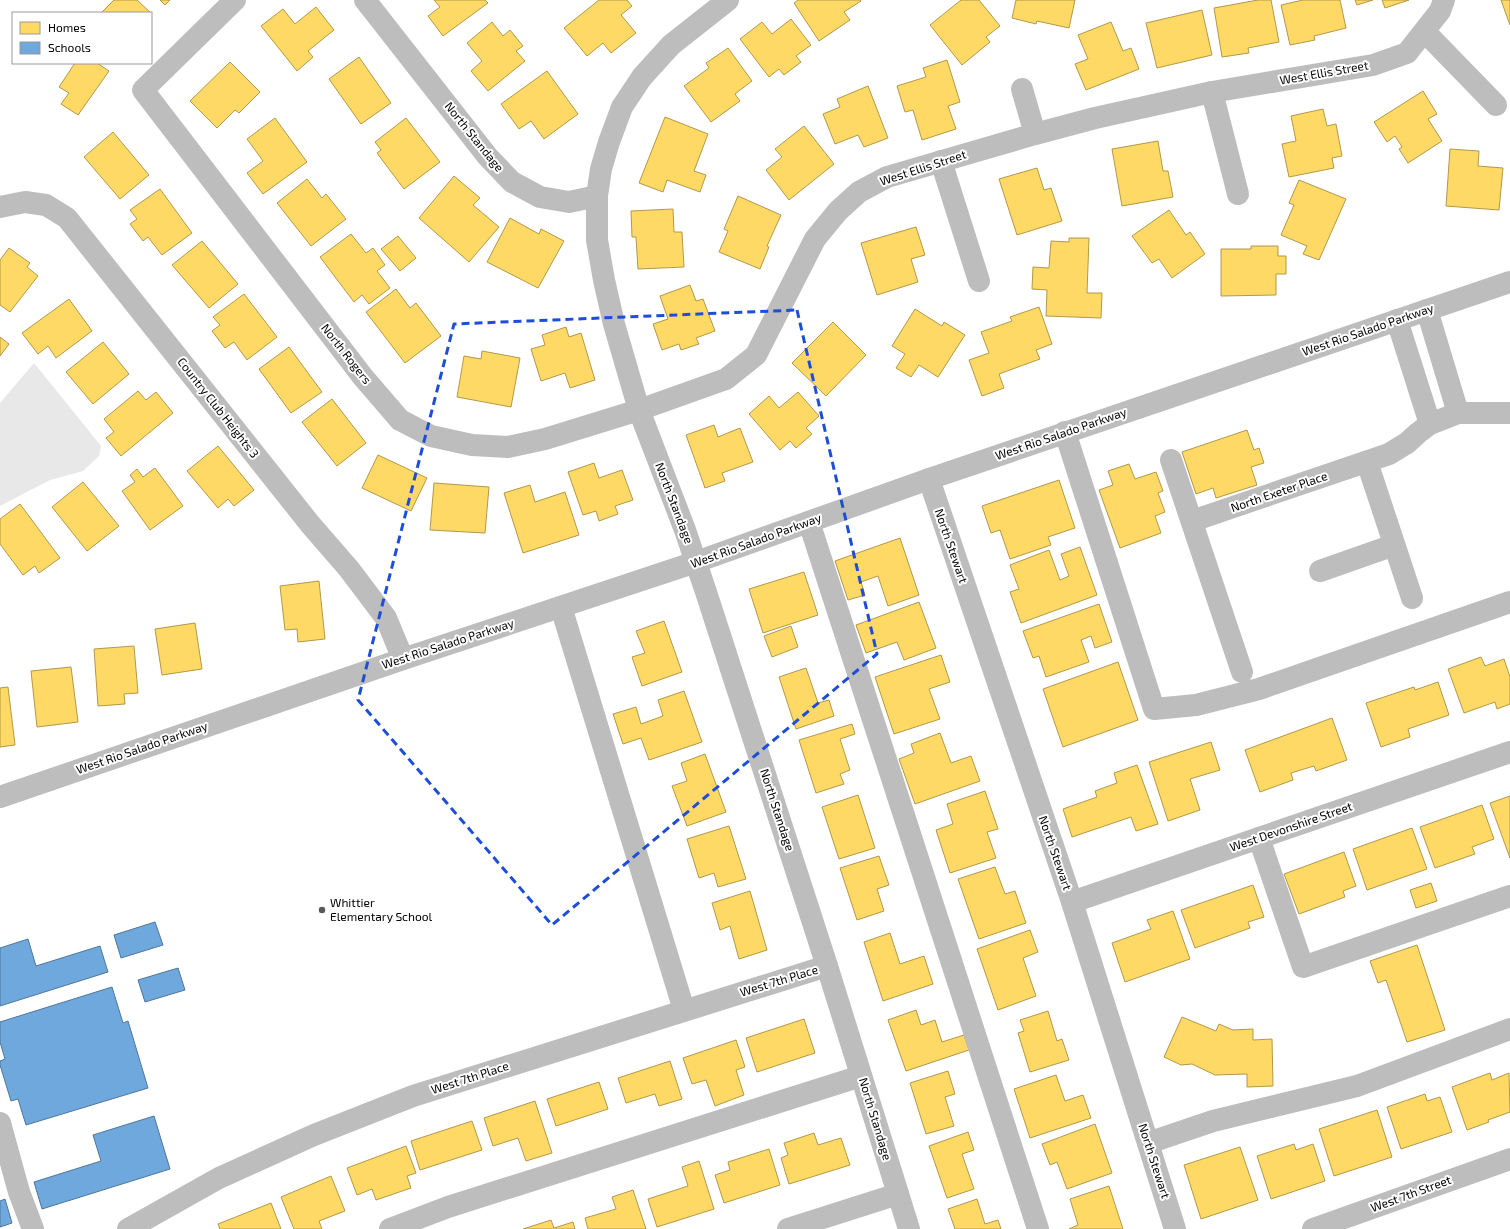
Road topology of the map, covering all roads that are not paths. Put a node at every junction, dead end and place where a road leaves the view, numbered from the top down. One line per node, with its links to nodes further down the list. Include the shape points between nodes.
1 (235, 0): 19 (street, North Rogers, via 143,90 363,377 400,420 431,436 472,445 508,447 545,439)
2 (365, 0): 13 (street, North Standage, via 488,157 512,182 540,197 562,201)
3 (728, 0): 5 (street)
4 (1444, 0): 6 (street, West Ellis Street, via 1440,11)
5 (706, 7): 13 (street, via 642,77 622,107 600,169)
6 (1425, 32): 8 (street, West Ellis Street, via 1407,53 1373,65); 9 (street)
7 (1022, 89): 10 (street)
8 (1212, 92): 10 (street, West Ellis Street); 12 (street)
9 (1496, 105)
10 (1035, 134): 11 (street, West Ellis Street)
11 (941, 161): 15 (street); 19 (street, West Ellis Street, via 886,177 859,192 838,212 815,239 756,355 726,379)
12 (1238, 194)
13 (597, 196): 19 (street, North Standage, via 597,240 604,280)
14 (0, 207): 35 (street, Country Club Heights 3, via 25,202 46,205 67,218 310,524 349,569 386,618)
15 (979, 281)
16 (1510, 282): 17 (street, West Rio Salado Parkway)
17 (1427, 310): 18 (street, West Rio Salado Parkway); 20 (street)
18 (1397, 320): 22 (street); 23 (street, West Rio Salado Parkway)
19 (638, 410): 30 (street, North Standage)
20 (1458, 412): 21 (street, North Exeter Place); 22 (street, North Exeter Place)
21 (1510, 413)
22 (1430, 424): 25 (street, North Exeter Place, via 1389,454)
23 (1065, 432): 26 (street, West Rio Salado Parkway); 33 (street, via 1154,709 1196,706 1258,688)
24 (1171, 460): 27 (street)
25 (1366, 462): 27 (street, North Exeter Place); 29 (street)
26 (929, 479): 28 (street, West Rio Salado Parkway); 41 (street, North Stewart)
27 (1192, 521): 36 (street)
28 (809, 522): 30 (street, West Rio Salado Parkway); 55 (street)
29 (1394, 545): 31 (street); 32 (street)
30 (696, 562): 34 (street, West Rio Salado Parkway); 42 (street, North Standage)
31 (1320, 571)
32 (1412, 598)
33 (1510, 602)
34 (561, 607): 35 (street, West Rio Salado Parkway); 43 (street)
35 (403, 659): 38 (street, West Rio Salado Parkway)
36 (1242, 672)
37 (1510, 752): 39 (street, West Devonshire Street)
38 (0, 797)
39 (1259, 838): 40 (street, via 1303,967); 41 (street, West Devonshire Street)
40 (1510, 896)
41 (1072, 902): 47 (street, North Stewart)
42 (827, 966): 43 (street, West 7th Place); 45 (street, North Standage)
43 (684, 1010): 51 (street, West 7th Place, via 413,1096 314,1135 219,1178)
44 (1510, 1029): 47 (street, via 1356,1086 1213,1121)
45 (861, 1076): 49 (street, North Standage); 52 (street, via 448,1207)
46 (0, 1123): 50 (street, via 19,1192)
47 (1148, 1143): 56 (street, North Stewart)
48 (1510, 1159): 57 (street, West 7th Street)
49 (898, 1194): 53 (street); 54 (street, North Standage)
50 (33, 1229)
51 (128, 1229)
52 (390, 1229)
53 (788, 1229)
54 (909, 1229)
55 (1038, 1229)
56 (1176, 1229)
57 (1313, 1229)

